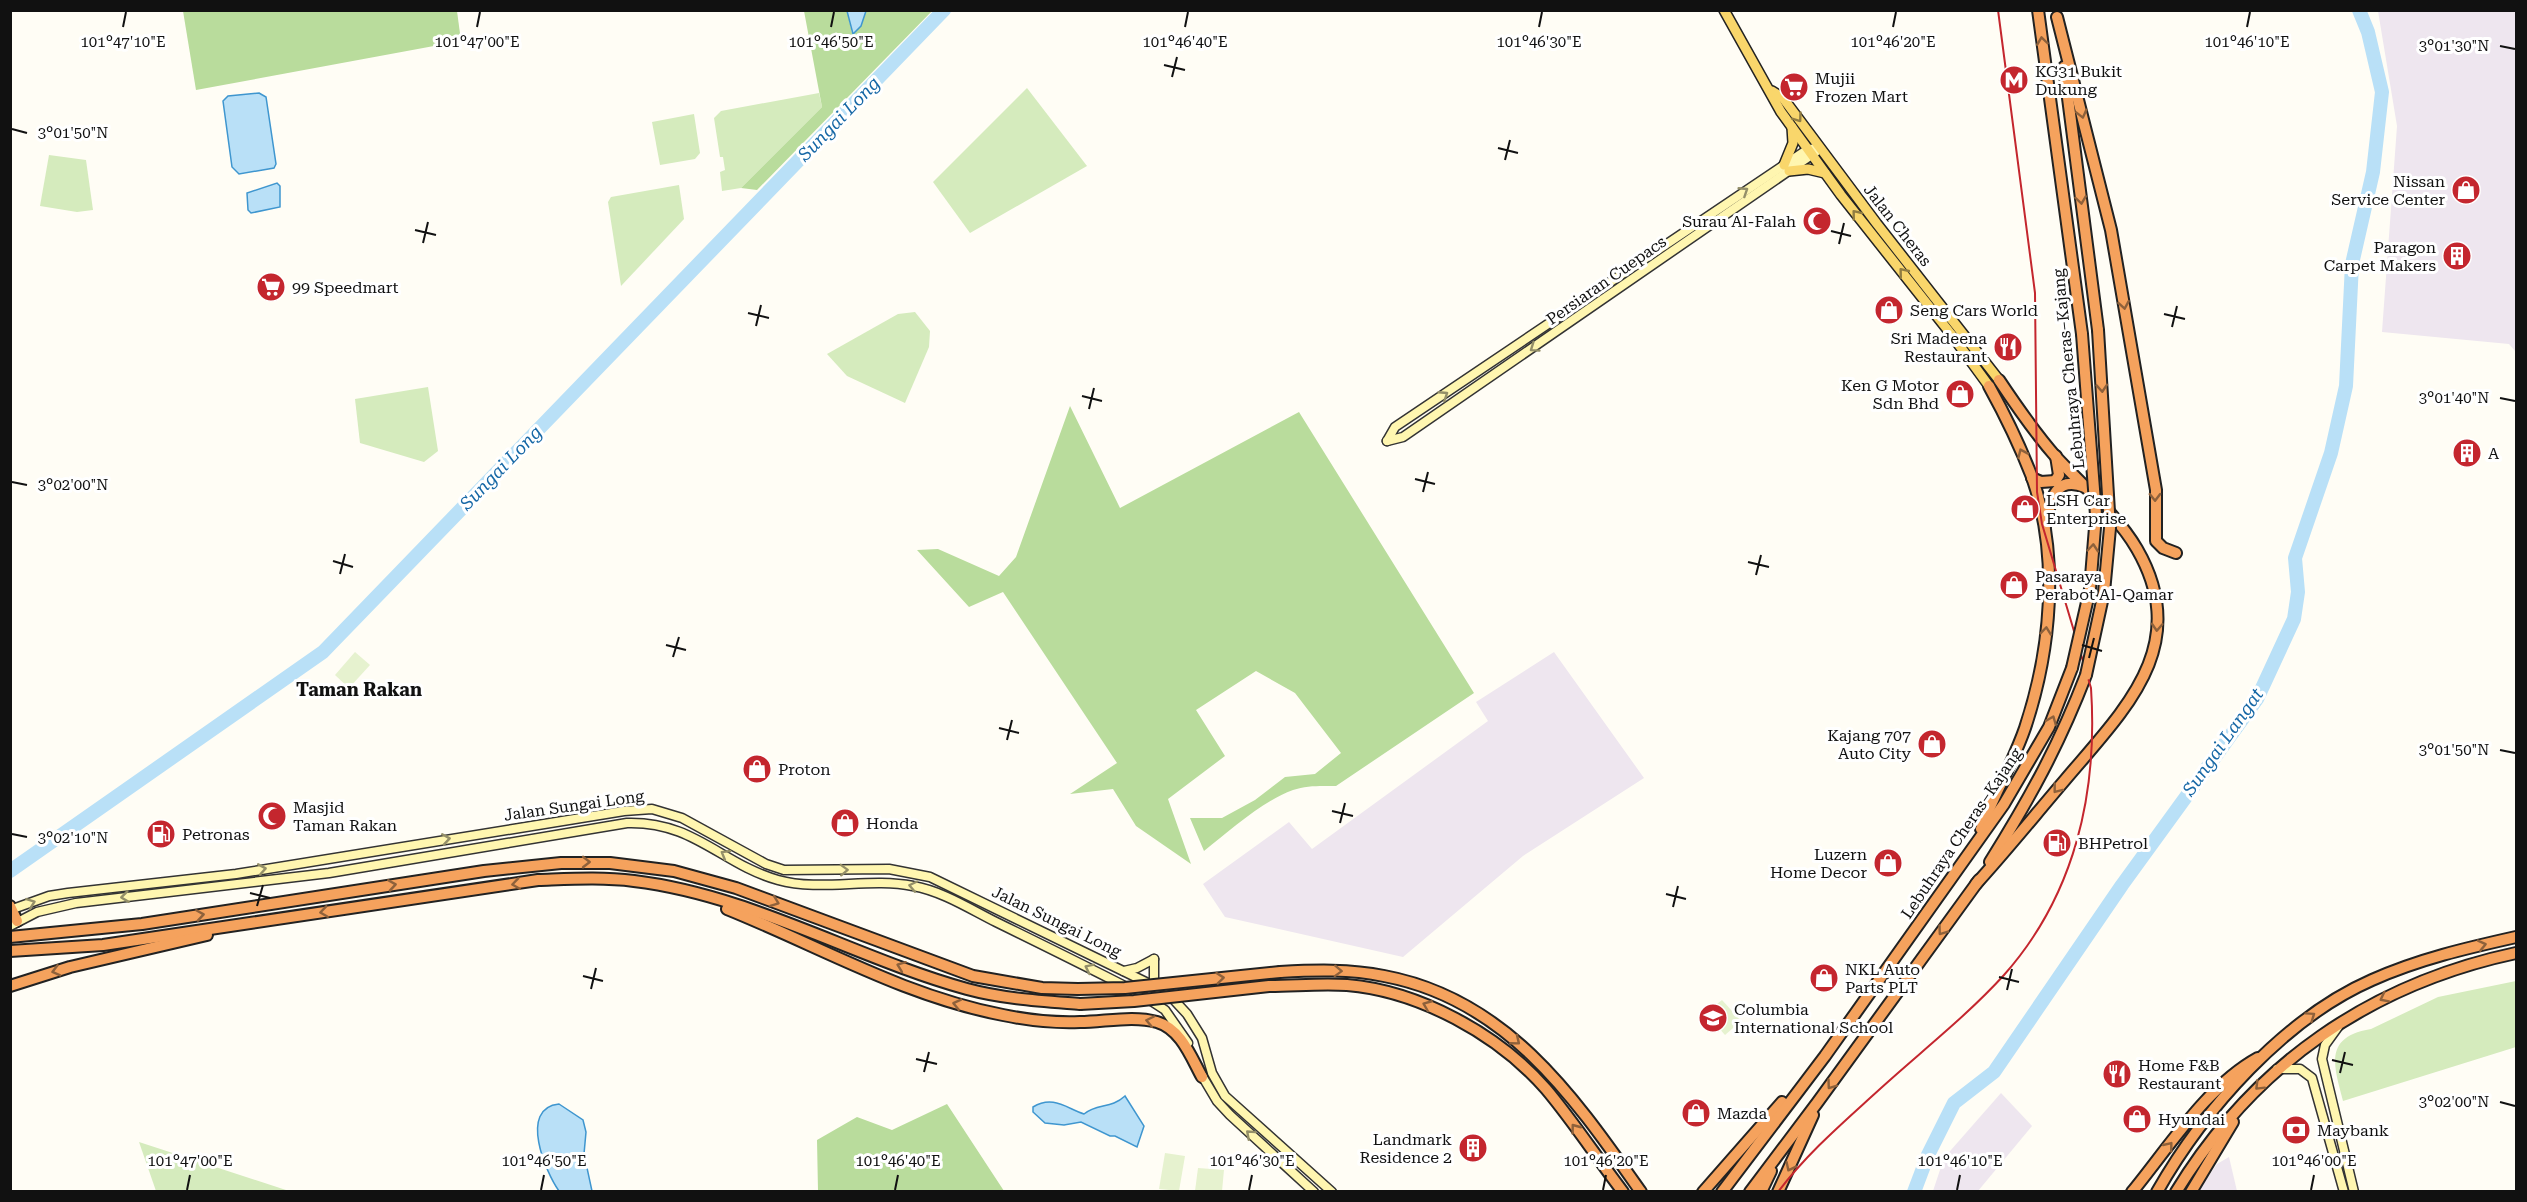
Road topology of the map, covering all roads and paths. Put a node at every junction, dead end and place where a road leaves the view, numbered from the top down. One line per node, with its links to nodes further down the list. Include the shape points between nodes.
1 (1724, 10): 4 (main road, Jalan Cheras)
2 (2038, 10): 15 (highway, Lebuhraya Cheras–Kajang, one-way to 2, bridge, via 2018,781 2049,727 2072,668 2090,589 2096,515 2082,334)
3 (2057, 14): 14 (highway, one-way to 14, via 2111,230 2156,490 2156,541); 16 (highway, Lebuhraya Cheras–Kajang, one-way to 16, bridge, via 2098,330 2110,528 2104,592 2086,675 2064,733 2035,789)
4 (1772, 91): 5 (main road, Jalan Cheras, via 1775,103); 6 (main road, Jalan Cheras, one-way to 6, via 1783,98)
5 (1791, 125): 6 (main road, Jalan Cheras); 7 (main road, via 1793,143)
6 (1814, 151): 7 (street, Persiaran Cuepacs); 8 (main road, Jalan Cheras); 9 (main road, Jalan Cheras)
7 (1787, 168): 7 (street, Persiaran Cuepacs, one-way to 7, via 1403,437 1387,441 1395,427); 8 (main road)
8 (1825, 173): 9 (main road, Jalan Cheras, one-way to 8)
9 (1994, 383): 10 (highway); 11 (highway, one-way to 9)
10 (2056, 456): 11 (highway, via 2059,475 2055,481); 12 (highway)
11 (2032, 478): 13 (highway)
12 (2087, 489): 13 (highway, via 2077,484 2058,488 2051,497); 16 (highway, one-way to 16, via 2136,548 2151,579 2158,613 2151,663 2117,720)
13 (2045, 529): 15 (highway, one-way to 13, via 2018,746 2038,684 2047,627)
14 (2176, 553)
15 (1976, 840): 28 (highway, Lebuhraya Cheras–Kajang)
16 (1976, 884): 33 (highway, Lebuhraya Cheras–Kajang, one-way to 33)
17 (679, 889): 20 (highway, one-way to 20, via 633,881 538,880); 32 (highway, one-way to 17, via 1180,1039 1158,1022 1039,1020 937,1000); 38 (highway, one-way to 17, bridge, via 1545,1088 1499,1047 1429,1005 1347,985 1269,986 1080,1004 1014,999 968,989 759,912)
18 (11, 909): 19 (highway); 25 (street, Jalan Sungai Long, one-way to 25, via 68,893 236,874 652,809 682,818 784,870 889,869 930,877)
19 (14, 924): 32 (street, Jalan Sungai Long, one-way to 19, via 1180,1028 1165,1010 933,891 891,882 819,884 779,880 758,874 678,830 648,822 329,873 76,903 37,912)
20 (239, 925): 23 (highway, via 103,945); 26 (highway, one-way to 26, via 187,942 36,976)
21 (10, 936): 39 (highway, one-way to 39, bridge, via 142,924 535,864 587,862 674,871 761,896 973,976 1042,988 1125,988 1280,972 1384,975 1416,983 1482,1015 1543,1064 1590,1119)
22 (2517, 937): 30 (highway, one-way to 22, via 2307,1019 2371,980 2447,953)
23 (10, 951)
24 (2517, 953): 29 (highway, one-way to 29, via 2411,984)
25 (1123, 971): 27 (street, Jalan Sungai Long); 27 (street, via 1154,959)
26 (10, 986)
27 (1154, 986): 37 (street, Jalan Sungai Long, via 1187,1014 1202,1038 1212,1073 1225,1096)
28 (1864, 1002): 40 (highway, via 1790,1094); 41 (highway, Lebuhraya Cheras–Kajang)
29 (2341, 1023): 31 (highway); 50 (street, via 2325,1045 2322,1059)
30 (2266, 1053): 45 (highway, one-way to 30, via 2220,1085); 46 (highway, via 2207,1120)
31 (2276, 1070): 34 (highway, one-way to 34); 49 (street, via 2300,1069 2312,1078)
32 (1202, 1077): 36 (street, Jalan Sungai Long, one-way to 32, via 1230,1115)
33 (1818, 1103): 35 (highway, Lebuhraya Cheras–Kajang); 44 (highway, one-way to 44)
34 (2243, 1103): 47 (highway, via 2213,1137); 48 (highway)
35 (1778, 1155): 42 (highway, Lebuhraya Cheras–Kajang); 43 (highway)
36 (1314, 1191)
37 (1332, 1191)
38 (1623, 1191)
39 (1641, 1191)
40 (1703, 1191)
41 (1722, 1191)
42 (1750, 1191)
43 (1761, 1191)
44 (1778, 1191)
45 (2132, 1191)
46 (2157, 1191)
47 (2176, 1191)
48 (2191, 1191)
49 (2344, 1191)
50 (2354, 1191)

